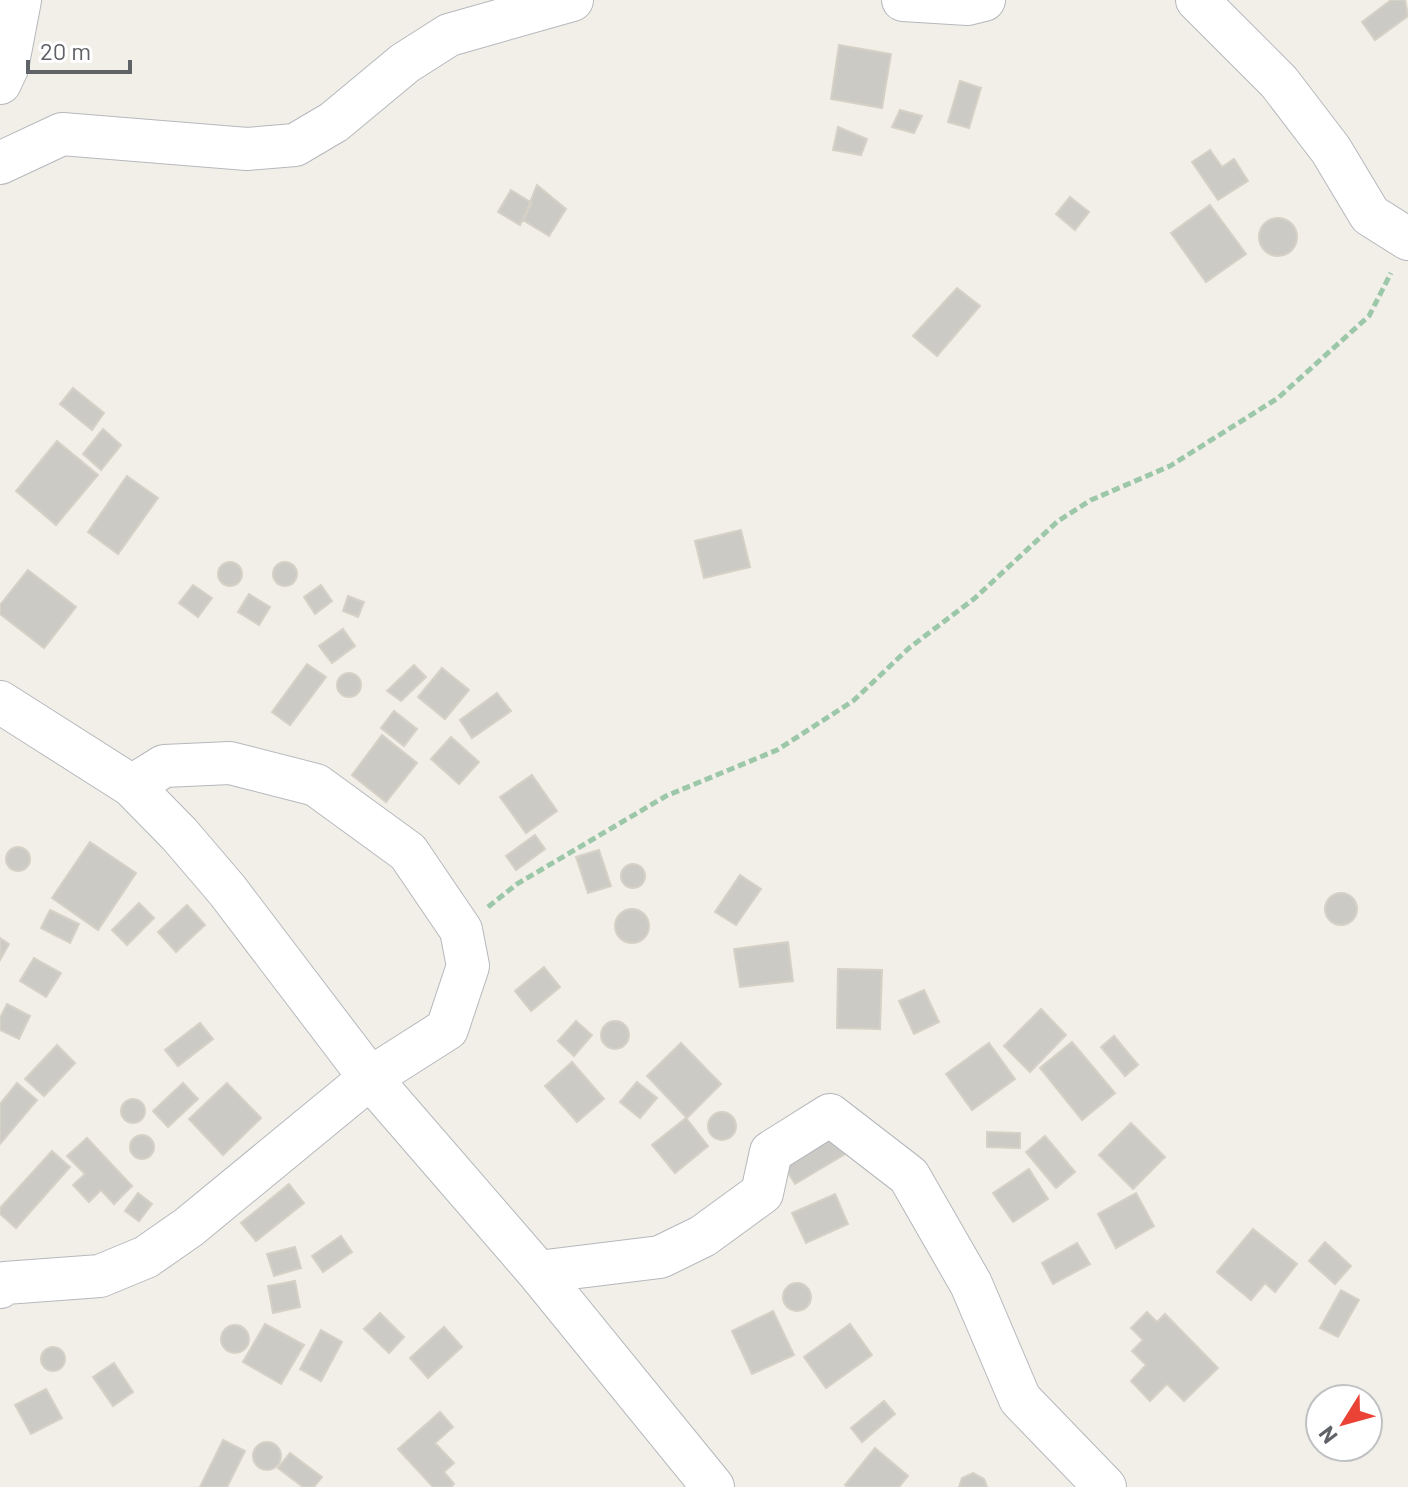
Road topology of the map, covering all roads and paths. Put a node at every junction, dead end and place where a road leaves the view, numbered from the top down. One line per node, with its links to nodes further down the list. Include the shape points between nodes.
1 (20, 0): 6 (street)
2 (572, 0): 7 (street, via 449,35 295,145 247,149 62,134)
3 (903, 0): 4 (street)
4 (984, 0)
5 (1197, 0): 8 (street, via 1279,82 1331,150 1370,215)
6 (0, 83)
7 (0, 163)
8 (1402, 252): 11 (path, via 1369,316 1278,398 1170,466 1091,500 1058,521 853,701 777,750 666,796 517,884)
9 (0, 702): 10 (street)
10 (132, 786): 11 (street, via 164,766 230,763 316,785 408,852); 12 (street, via 227,890)
11 (461, 930): 12 (street, via 468,966 447,1029)
12 (370, 1078): 13 (street); 14 (street, via 146,1257 100,1276)
13 (538, 1272): 15 (street); 16 (street, via 660,1257 703,1236 762,1193 771,1152 830,1115 909,1176 971,1284 1020,1399)
14 (2, 1282)
15 (713, 1487)
16 (1105, 1487)

